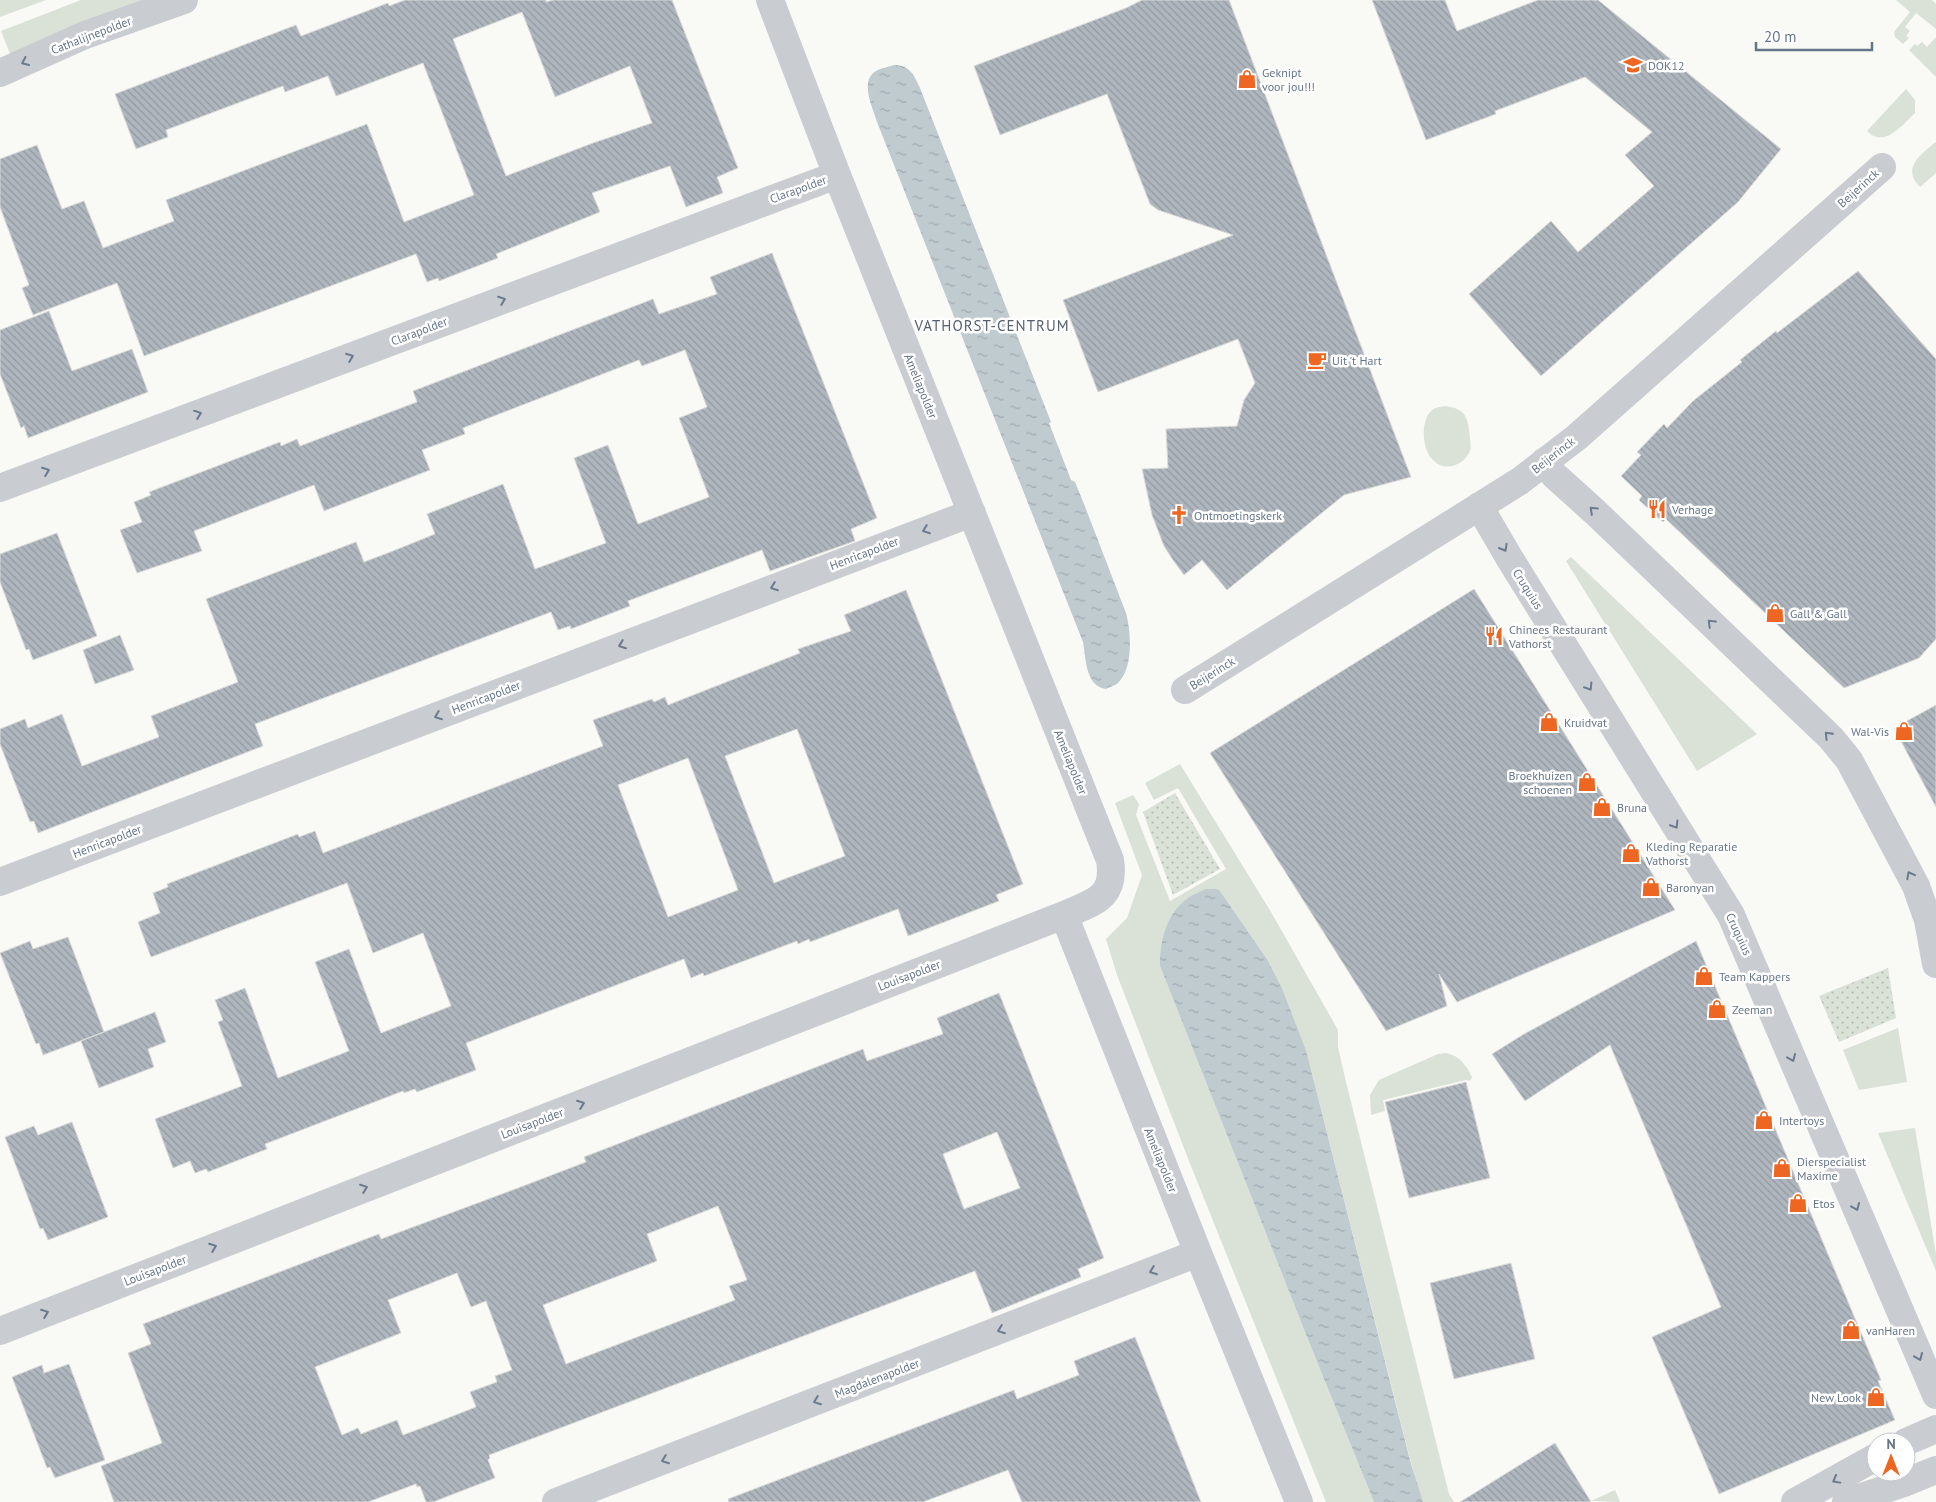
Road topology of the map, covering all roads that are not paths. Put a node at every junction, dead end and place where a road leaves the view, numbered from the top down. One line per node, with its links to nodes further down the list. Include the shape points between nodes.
1 (184, 0): 3 (street, Cathalijnepolder, one-way to 3, via 85,35)
2 (770, 0): 5 (street, Ameliapolder)
3 (0, 73)
4 (1882, 167): 6 (street, Beijerinck)
5 (837, 175): 7 (street, Clarapolder, one-way to 5); 9 (street, Ameliapolder)
6 (1545, 461): 8 (street, Beijerinck); 13 (street, one-way to 6, via 1928,920 1916,886 1849,760 1831,738 1554,475)
7 (0, 488)
8 (1479, 506): 10 (street, Beijerinck); 16 (street, Cruquius, one-way to 16, via 1731,915)
9 (972, 513): 11 (street, Henricapolder, one-way to 11); 12 (street, Ameliapolder, via 1110,860 1112,873 1104,895)
10 (1185, 690)
11 (0, 882)
12 (1064, 915): 14 (street, Ameliapolder); 15 (street, Louisapolder, one-way to 12)
13 (1936, 964)
14 (1198, 1253): 21 (street, Magdalenapolder, one-way to 21); 22 (street, Ameliapolder)
15 (0, 1331)
16 (1936, 1395)
17 (1936, 1429): 18 (street)
18 (1916, 1438)
19 (1866, 1463): 23 (street, one-way to 23)
20 (1936, 1470): 24 (street)
21 (556, 1502)
22 (1299, 1502)
23 (1795, 1502)
24 (1846, 1502)

